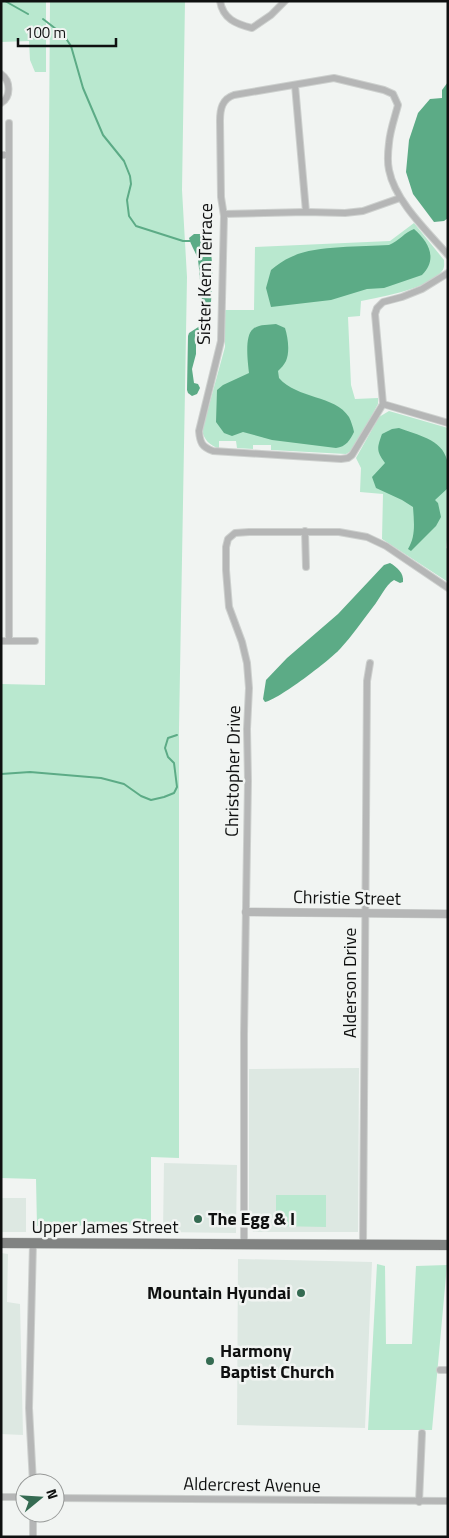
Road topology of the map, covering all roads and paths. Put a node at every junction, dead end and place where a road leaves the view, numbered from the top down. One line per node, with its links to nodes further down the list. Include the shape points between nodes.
1 (220, 1): 2 (street, via 231,21 252,28)
2 (284, 1)
3 (1, 74): 5 (street, via 8,83 8,95)
4 (295, 85): 9 (street, via 334,78 393,94 398,105 389,141 388,161); 10 (street); 11 (street, Sister Kern Terrace, via 234,95 223,104 220,121)
5 (1, 103)
6 (9, 123): 8 (street)
7 (1, 155): 8 (street)
8 (9, 155): 15 (street)
9 (400, 198): 10 (street, via 356,212); 12 (street)
10 (306, 212): 11 (street)
11 (224, 214): 16 (street, Sister Kern Terrace, via 220,341 199,431 204,448 348,458)
12 (448, 255)
13 (448, 274): 16 (street, via 422,289 383,302 377,308)
14 (1, 304): 15 (street)
15 (9, 304): 19 (street)
16 (383, 404): 17 (street)
17 (448, 423)
18 (1, 456): 19 (street)
19 (9, 456): 24 (street)
20 (306, 531): 21 (street); 22 (street, Christopher Drive, via 367,537 386,546); 27 (street, Christopher Drive, via 235,533 228,539 226,547 229,607 248,663)
21 (306, 567)
22 (448, 588)
23 (1, 641): 24 (street)
24 (9, 641): 25 (street)
25 (36, 641)
26 (370, 663): 28 (street, Alderson Drive, via 367,682)
27 (246, 912): 28 (street, Christie Street); 32 (street, Christopher Drive)
28 (365, 914): 29 (street, Christie Street); 33 (street, Alderson Drive)
29 (448, 914)
30 (1, 1243): 31 (main road, Upper James Street)
31 (33, 1243): 32 (main road, Upper James Street); 38 (street, via 29,1408)
32 (244, 1244): 33 (main road, Upper James Street)
33 (363, 1244): 34 (main road, Upper James Street)
34 (448, 1245)
35 (440, 1370): 36 (street)
36 (448, 1370)
37 (422, 1432): 42 (street)
38 (32, 1473)
39 (1, 1497): 40 (street)
40 (15, 1497)
41 (65, 1498): 42 (street, Aldercrest Avenue)
42 (419, 1502): 43 (street, Aldercrest Avenue)
43 (448, 1502)
44 (33, 1523): 45 (street)
45 (33, 1537)

